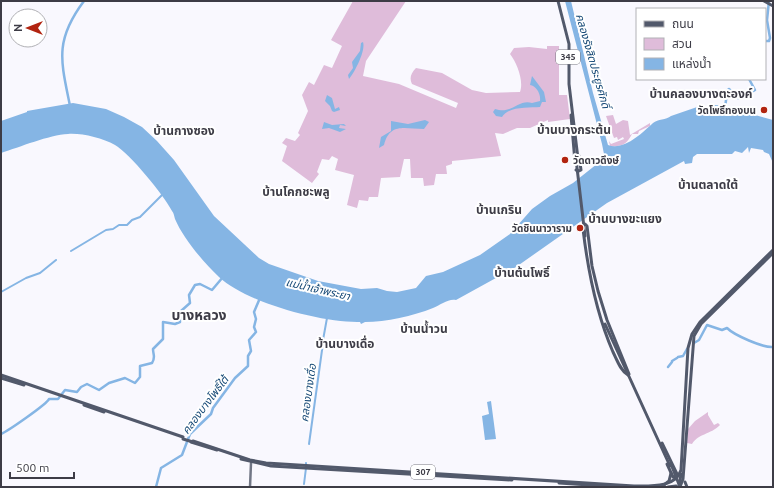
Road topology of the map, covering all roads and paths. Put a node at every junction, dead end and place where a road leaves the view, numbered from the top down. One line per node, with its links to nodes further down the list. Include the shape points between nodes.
1 (557, 1): 4 (main road, 345, via 569,44)
2 (766, 1): 3 (main road)
3 (772, 4)
4 (572, 115): 4 (main road, via 581,170 579,172 576,170); 6 (main road, 345, bridge)
5 (773, 252): 13 (main road, via 693,331 689,345)
6 (588, 257): 7 (main road); 8 (main road); 10 (main road, 345)
7 (592, 266): 8 (main road, via 585,224 583,229); 9 (main road)
8 (588, 267): 10 (main road)
9 (601, 301): 10 (main road); 11 (main road)
10 (600, 308): 11 (main road, 345)
11 (605, 321): 14 (main road, 345)
12 (1, 376): 15 (main road, 307, bridge)
13 (688, 386): 17 (main road); 21 (main road)
14 (660, 442): 18 (main road); 20 (main road); 28 (main road, 345, bridge)
15 (217, 450): 16 (main road, 307); 19 (main road, 307, via 259,462)
16 (251, 462): 19 (main road, 307, via 271,466); 24 (street)
17 (682, 465): 18 (main road, via 679,471); 21 (main road); 23 (main road, via 677,480)
18 (674, 469): 20 (main road, via 678,475 676,478)
19 (385, 471): 22 (main road, 307)
20 (670, 471): 23 (main road, via 669,481)
21 (683, 471): 28 (main road); 28 (main road); 29 (main road)
22 (564, 482): 25 (main road, 307); 26 (main road, 307)
23 (663, 486): 26 (main road)
24 (250, 487)
25 (619, 487)
26 (657, 487)
27 (669, 487): 28 (main road)
28 (679, 487)
29 (686, 487)

